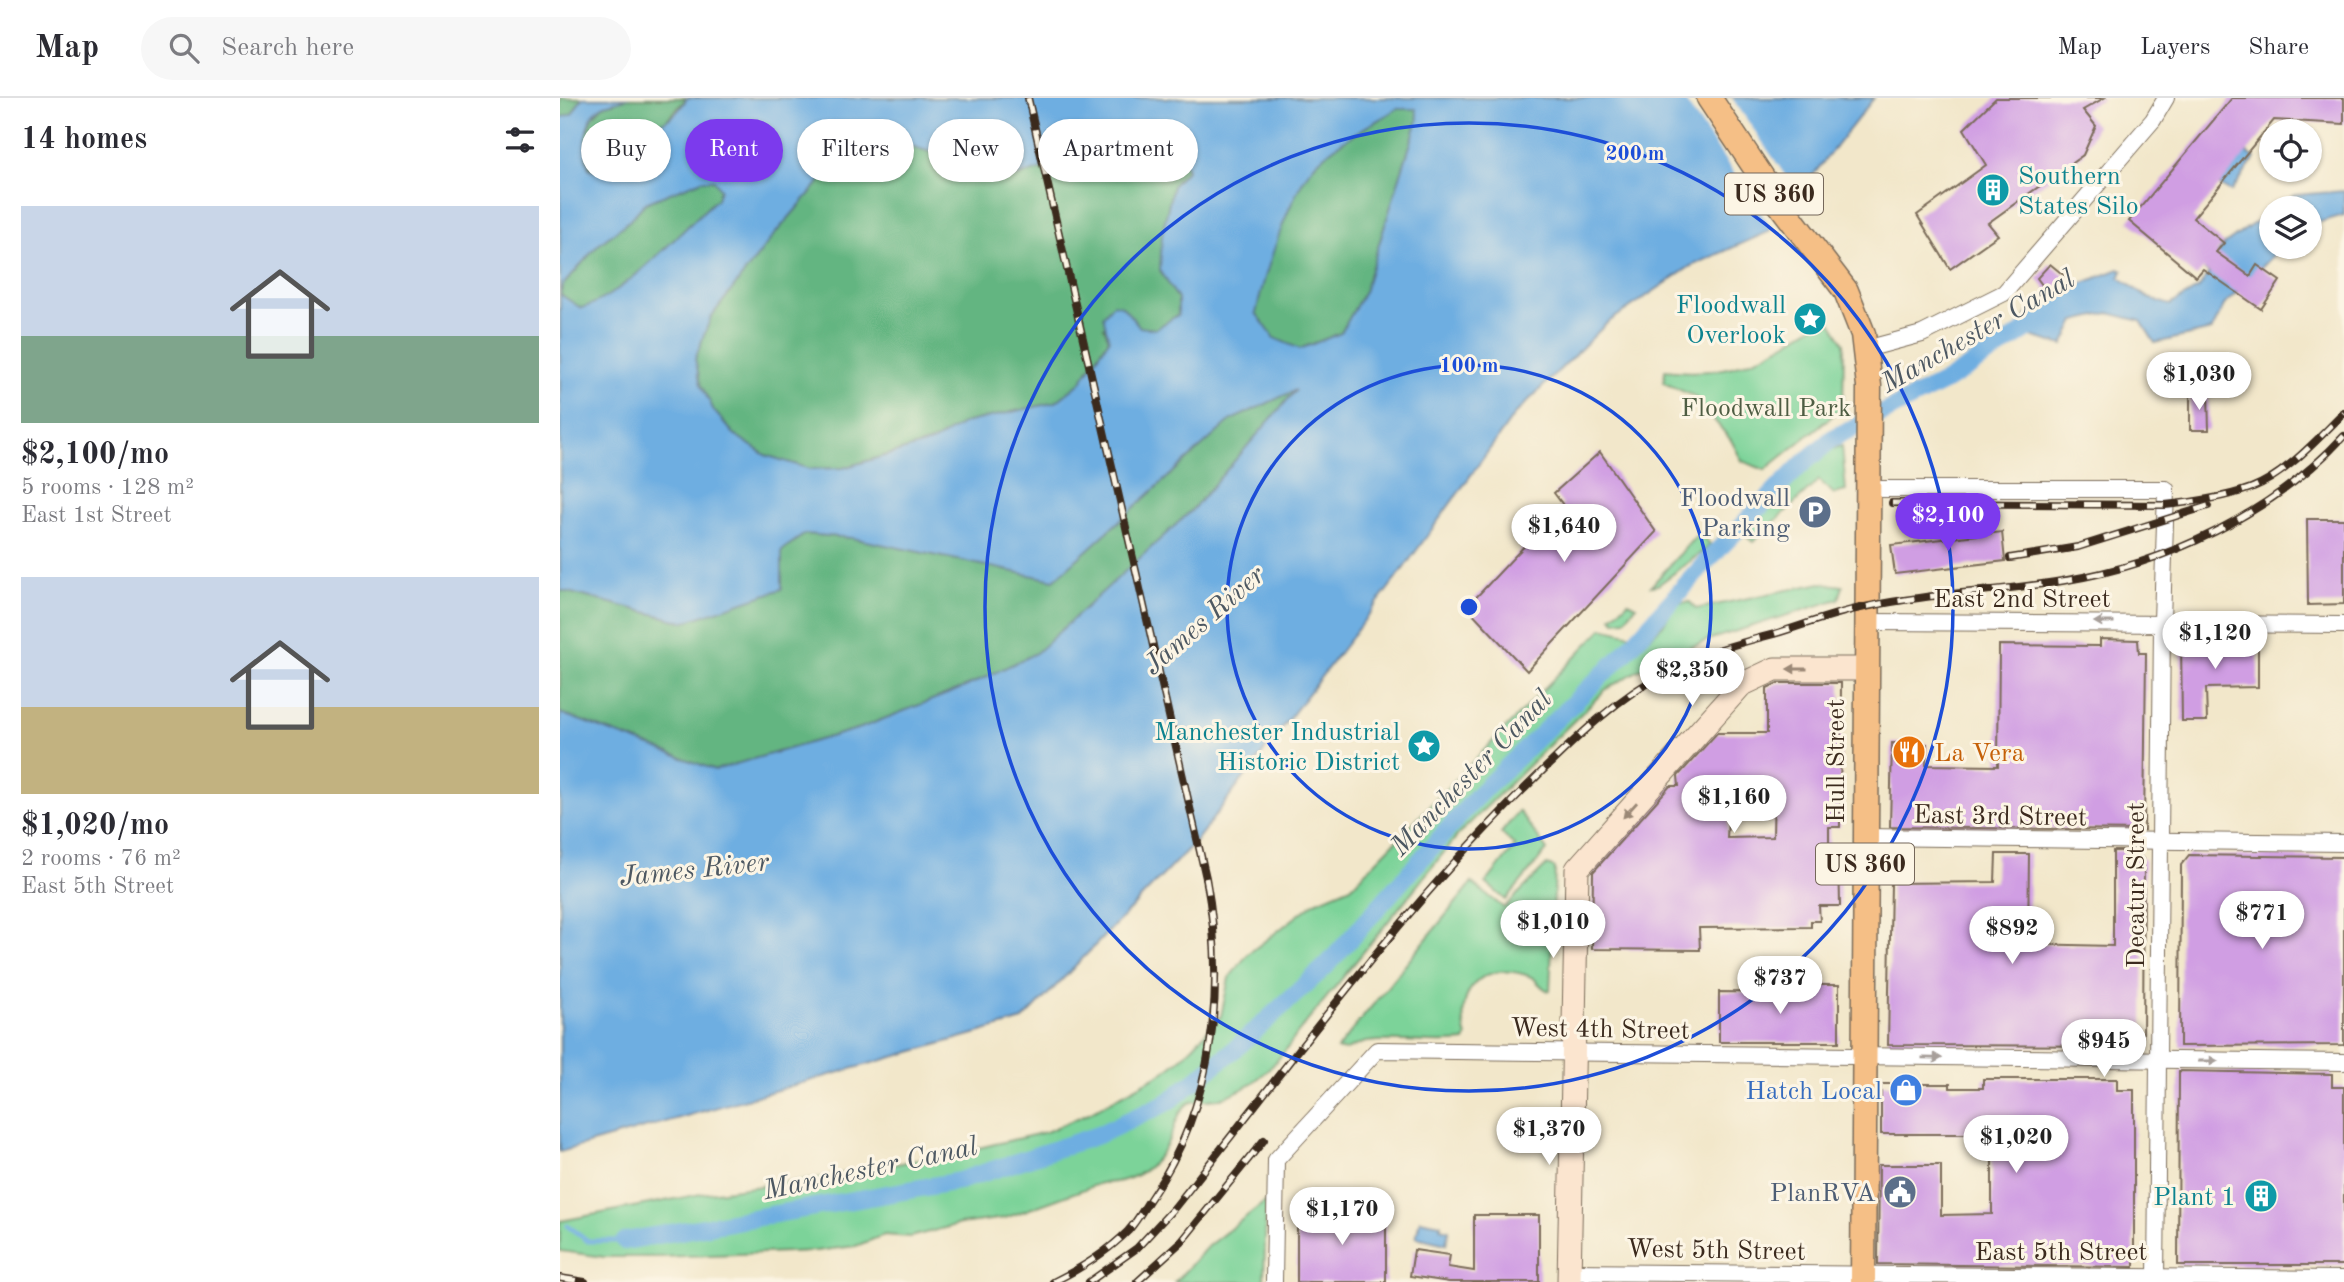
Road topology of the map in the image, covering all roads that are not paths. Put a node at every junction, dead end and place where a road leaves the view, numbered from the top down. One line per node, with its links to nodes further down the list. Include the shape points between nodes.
1 (1709, 98): 3 (main road, Hull Street / US 360, via 1779,203 1844,287)
2 (2166, 98): 3 (street, via 2004,293 1922,334)
3 (1866, 349): 4 (main road, Hull Street / US 360)
4 (1868, 489): 5 (main road, Hull Street / US 360); 6 (street, Decatur Street, via 2166,489)
5 (1867, 622): 6 (street, East 2nd Street, one-way to 5); 8 (main road, Hull Street / US 360)
6 (2162, 622): 7 (street, East 2nd Street); 10 (street, Decatur Street)
7 (2344, 625)
8 (1866, 669): 9 (main road, Hull Street / US 360); 12 (street, one-way to 12, via 1775,669 1741,685 1577,869)
9 (1865, 837): 10 (street, East 3rd Street); 13 (main road, Hull Street / US 360)
10 (2160, 843): 11 (street, East 3rd Street); 14 (street, Decatur Street)
11 (2344, 843)
12 (1572, 1052): 13 (street, West 4th Street); 16 (street); 20 (street, West 4th Street, via 1377,1051 1276,1160)
13 (1864, 1057): 14 (street, West 4th Street, one-way to 14); 17 (main road, Hull Street / US 360)
14 (2159, 1061): 15 (street, West 4th Street, one-way to 15); 18 (street, Decatur Street)
15 (2344, 1062)
16 (1569, 1277): 17 (street, West 5th Street)
17 (1863, 1279): 18 (street, East 5th Street)
18 (2155, 1279): 19 (street, East 5th Street)
19 (2344, 1279)
20 (1274, 1282)

